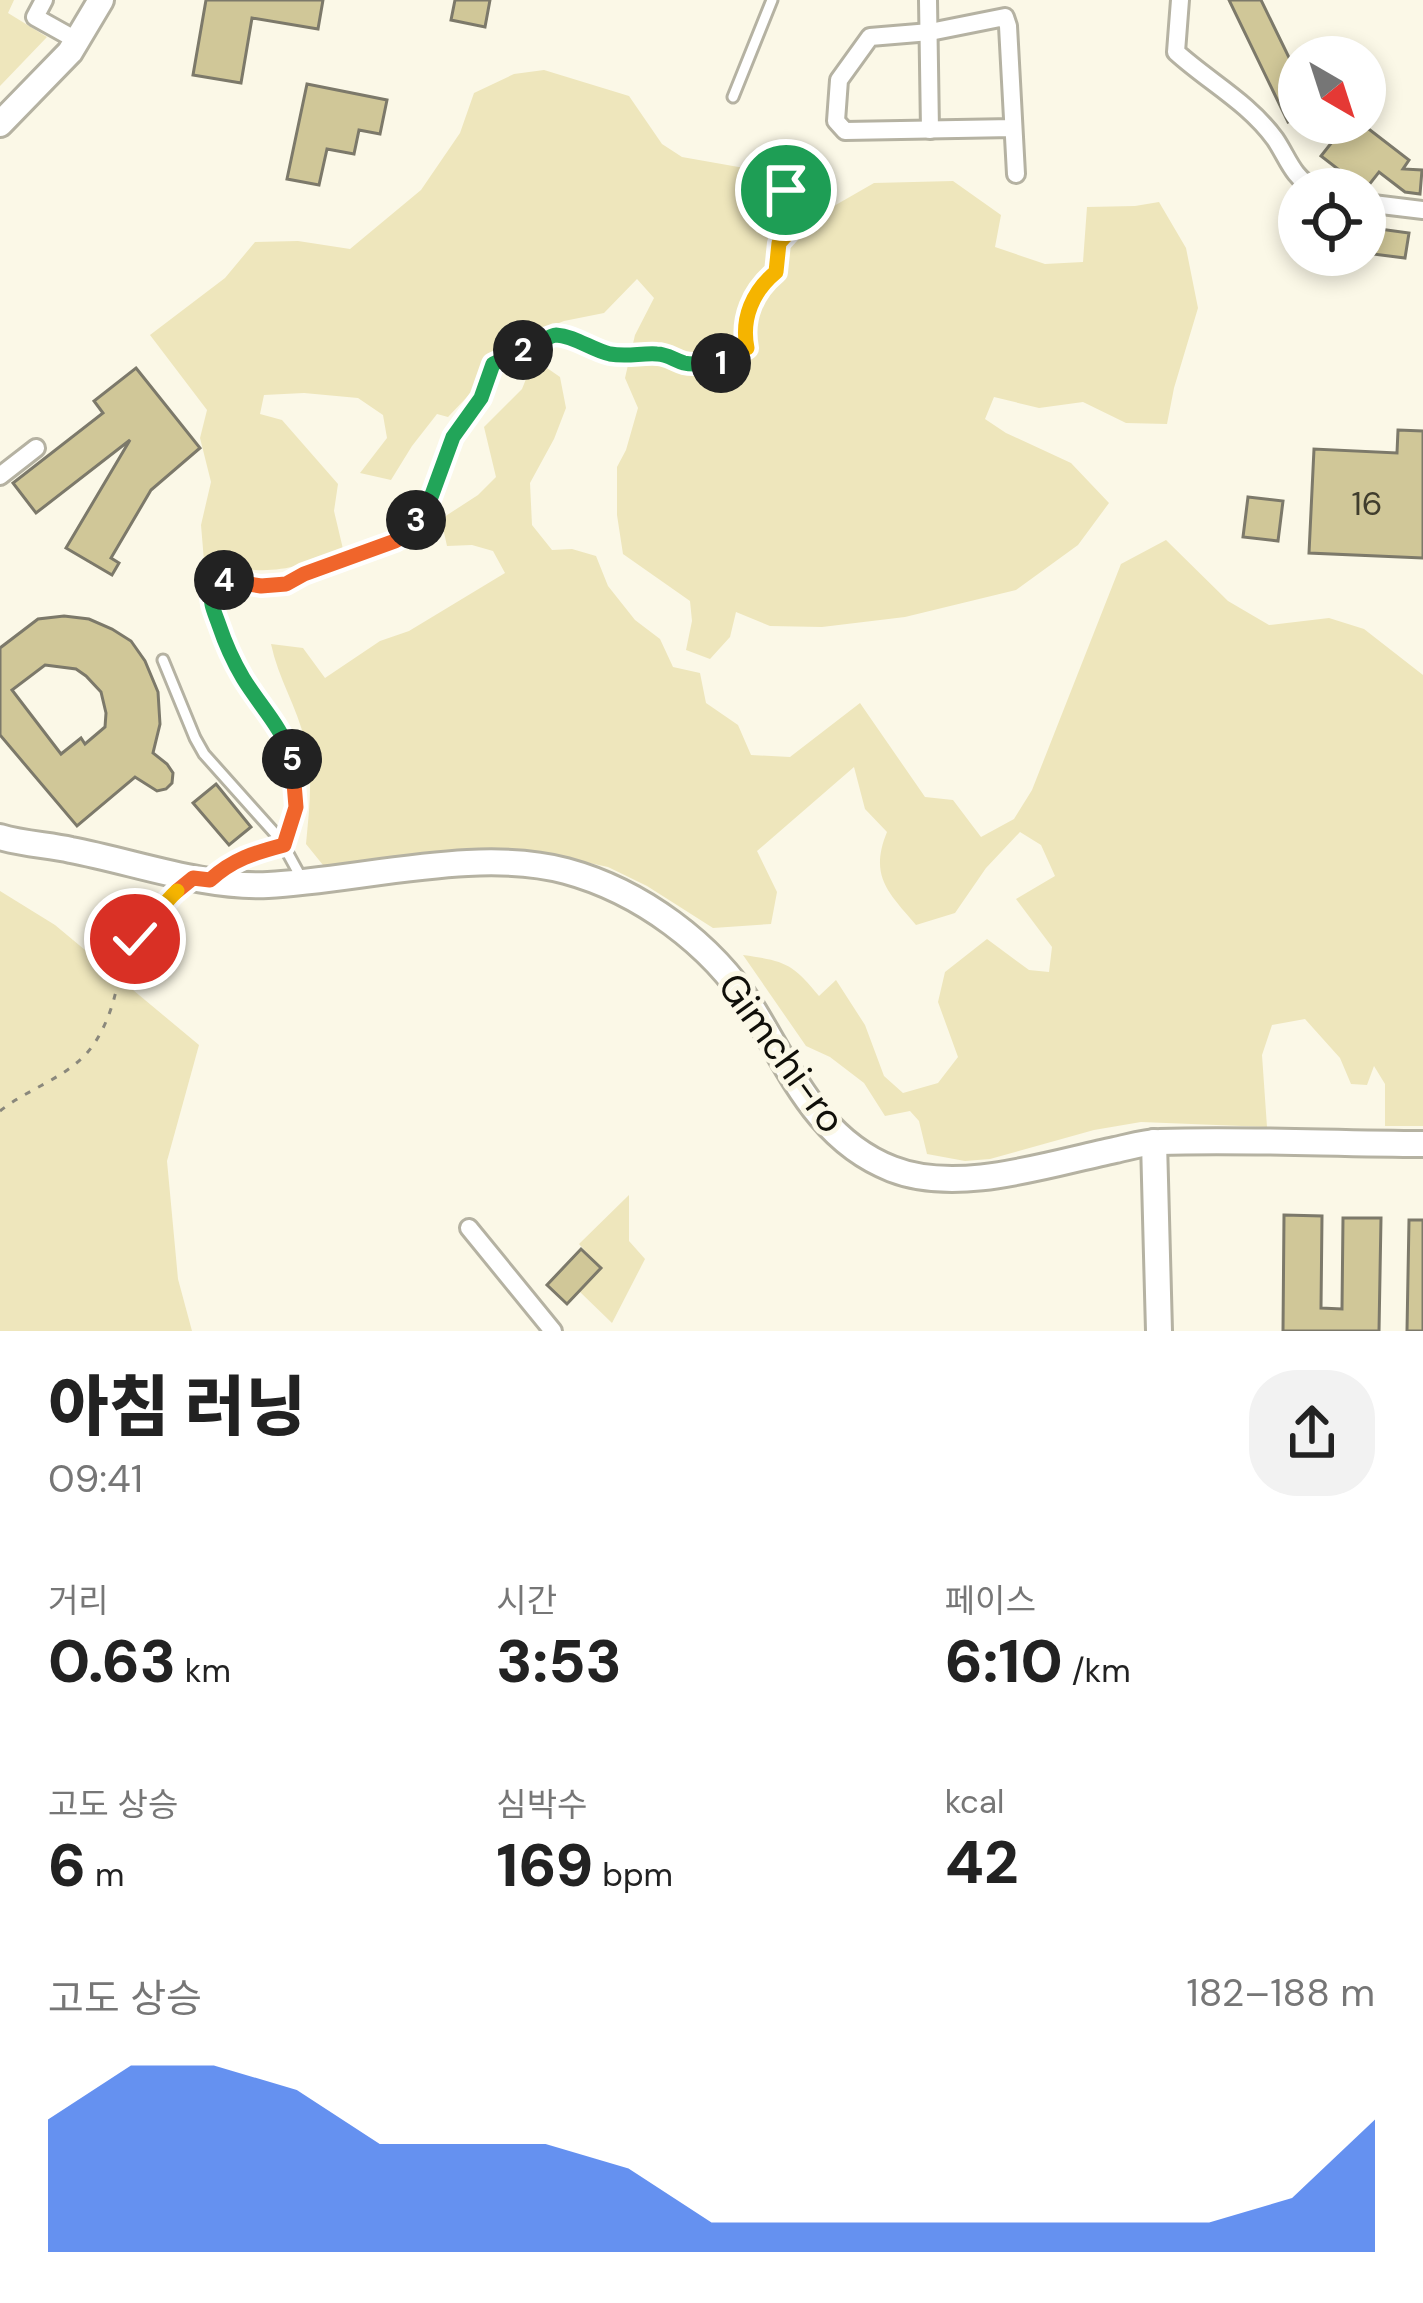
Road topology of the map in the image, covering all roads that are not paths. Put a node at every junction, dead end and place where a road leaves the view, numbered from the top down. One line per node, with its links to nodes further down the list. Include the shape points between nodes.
1 (44, 0): 7 (street, via 34,16)
2 (101, 0): 7 (street)
3 (772, 0): 8 (lane)
4 (928, 0): 6 (street)
5 (1180, 0): 12 (street, via 1176,52 1239,101)
6 (930, 32): 10 (street, via 1005,17); 11 (street); 11 (street, via 870,38 839,80 836,121 844,130)
7 (78, 41): 9 (street)
8 (733, 97)
9 (0, 124)
10 (1013, 128): 11 (street); 13 (street)
11 (930, 130)
12 (1290, 168)
13 (1016, 174)
14 (1386, 206): 15 (street)
15 (1423, 210)
16 (36, 448): 17 (street)
17 (0, 476)
18 (163, 660): 20 (lane, via 204,754 284,845)
19 (0, 837): 20 (street, Gimchi-ro, via 201,879)
20 (303, 881): 21 (street, Gimchi-ro, via 520,864 606,885 712,958 826,1125 894,1171 987,1177)
21 (1154, 1142): 22 (street, Gimchi-ro); 25 (street)
22 (1423, 1144)
23 (469, 1228): 24 (street)
24 (553, 1331)
25 (1159, 1331)

